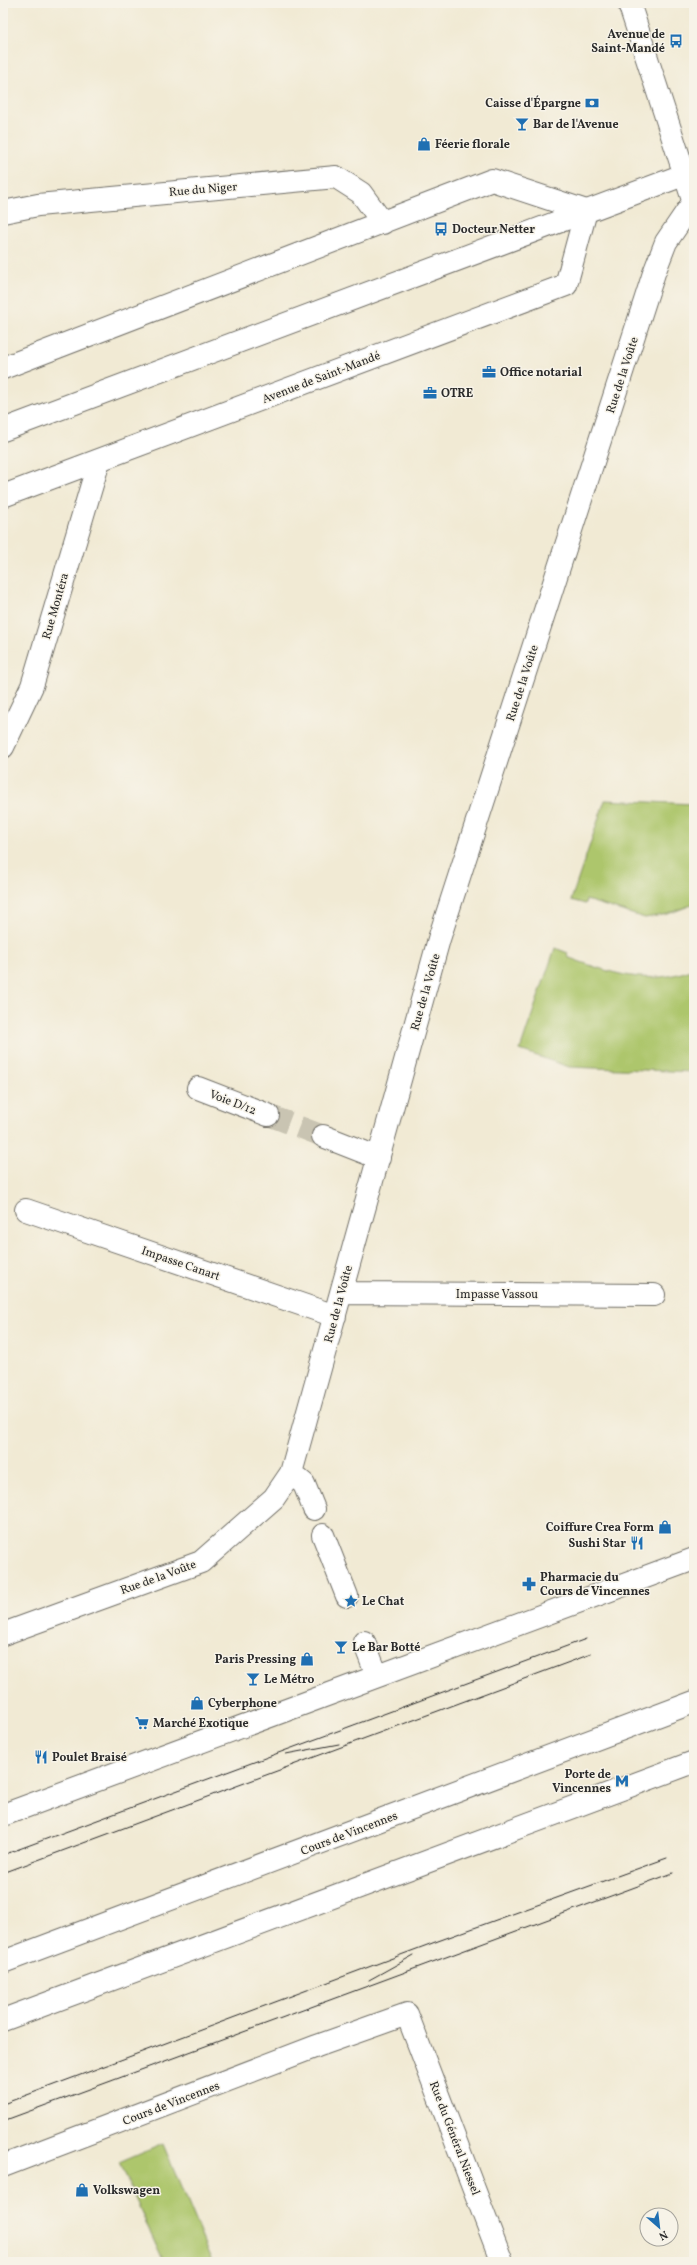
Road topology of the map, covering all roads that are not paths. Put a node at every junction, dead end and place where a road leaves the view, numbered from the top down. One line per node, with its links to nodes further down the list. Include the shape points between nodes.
1 (629, 3): 2 (street)
2 (689, 173): 3 (street); 4 (street)
3 (694, 202): 15 (street, Rue de la Voûte, via 666,242 654,273 439,939)
4 (586, 211): 6 (street, via 492,180); 8 (street); 9 (street, Avenue de Saint-Mandé, via 566,285)
5 (3, 212): 6 (street, Rue du Niger, via 38,205 336,177 361,193)
6 (383, 223): 7 (street)
7 (3, 368)
8 (3, 430)
9 (98, 461): 10 (street, Avenue de Saint-Mandé); 11 (street, Rue Montéra, via 32,686)
10 (3, 496)
11 (3, 747)
12 (198, 1088): 13 (street, Voie D/12)
13 (268, 1115)
14 (323, 1136): 15 (street)
15 (378, 1158): 17 (street, Rue de la Voûte)
16 (26, 1210): 19 (street, Impasse Canart)
17 (341, 1293): 18 (street, Impasse Vassou); 19 (street, Rue de la Voûte)
18 (654, 1295)
19 (335, 1316): 20 (street, Rue de la Voûte)
20 (291, 1473): 21 (street, via 304,1484); 25 (street, Rue de la Voûte, via 274,1498 201,1562)
21 (314, 1509)
22 (324, 1535): 24 (street)
23 (694, 1559): 27 (street)
24 (347, 1596)
25 (3, 1634)
26 (364, 1642): 27 (street)
27 (377, 1676): 30 (street)
28 (694, 1702): 31 (street, Cours de Vincennes)
29 (694, 1762): 33 (street)
30 (3, 1816)
31 (3, 1962)
32 (407, 2014): 34 (street, Cours de Vincennes); 35 (street, Rue du Général Niessel)
33 (3, 2020)
34 (3, 2166)
35 (502, 2262)

